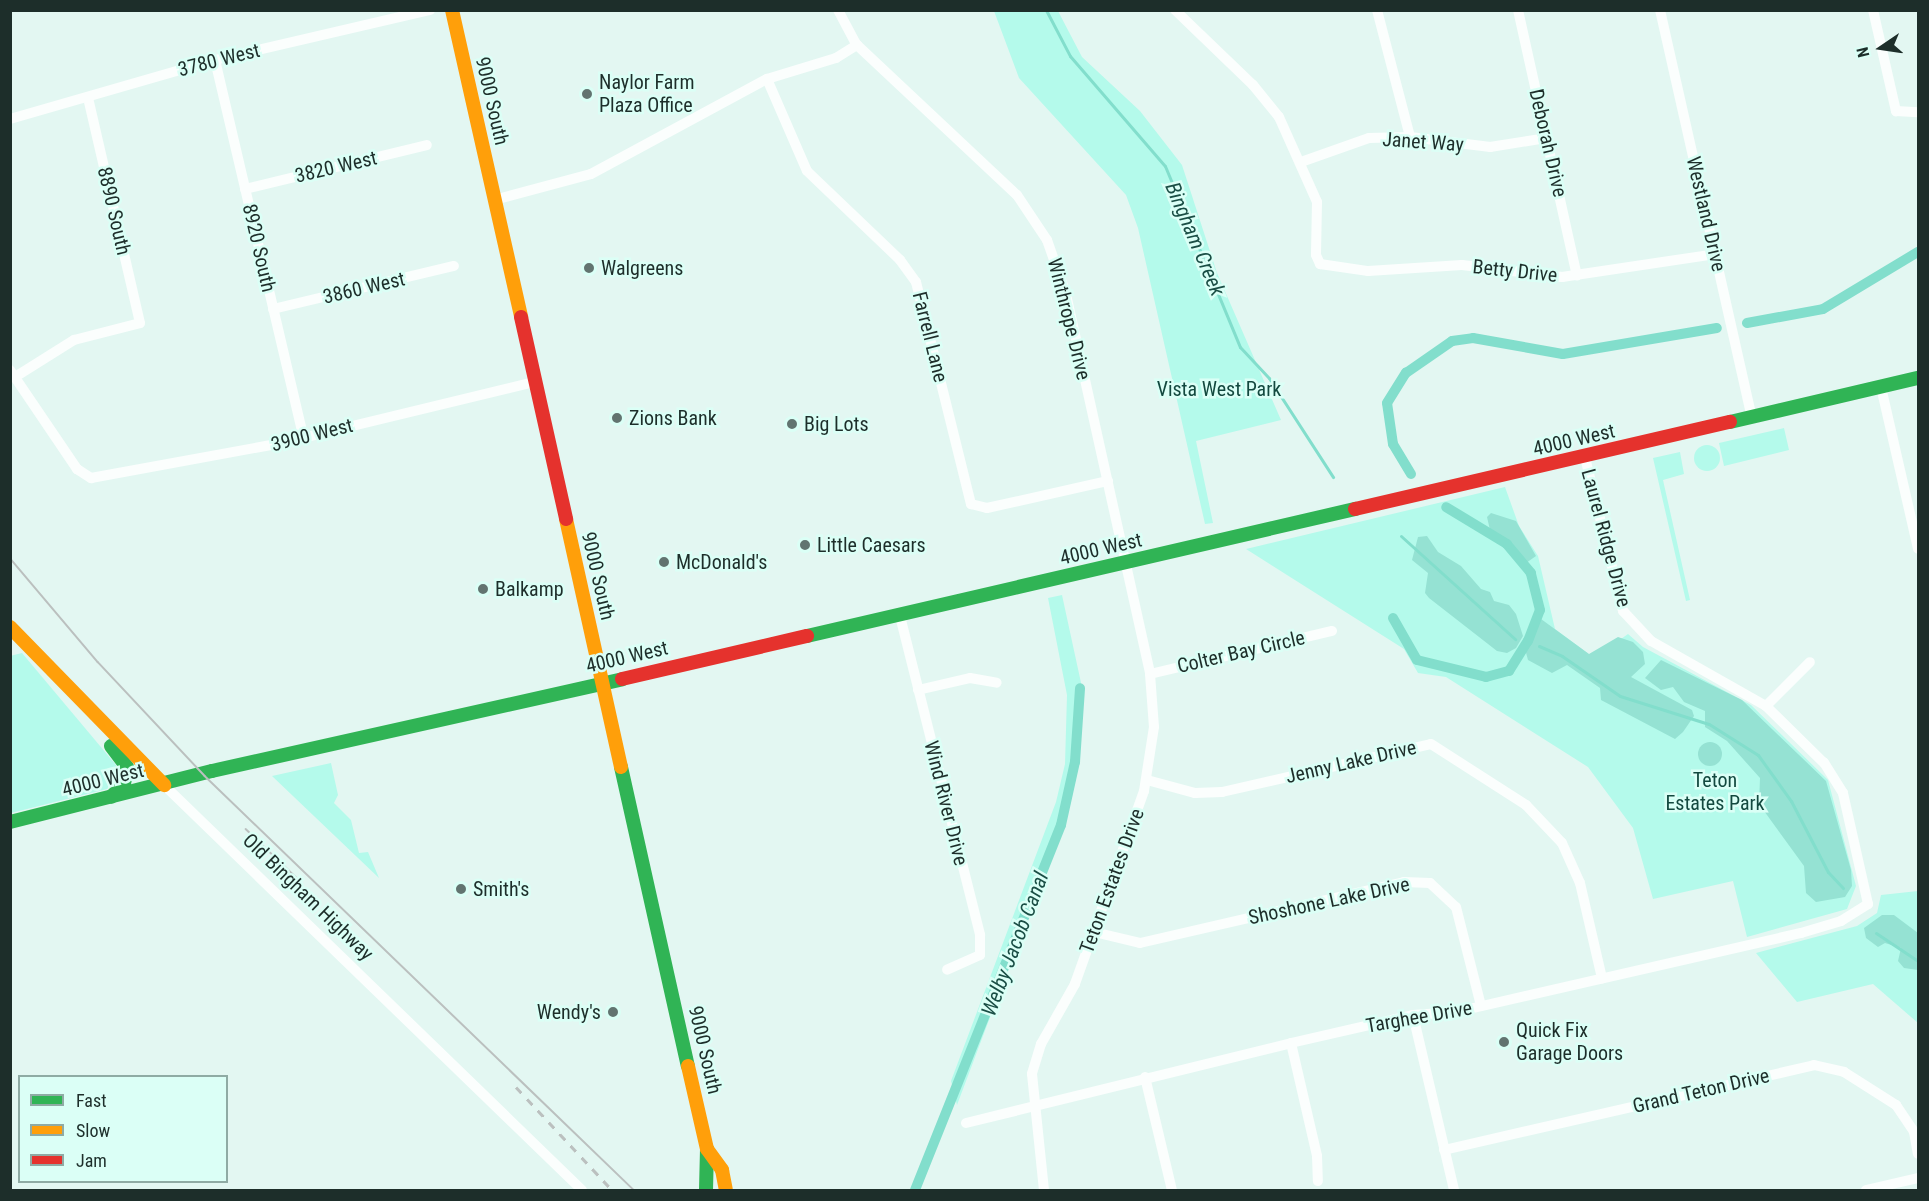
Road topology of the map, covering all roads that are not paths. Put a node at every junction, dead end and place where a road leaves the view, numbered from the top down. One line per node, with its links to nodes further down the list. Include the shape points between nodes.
1 (430, 10): 10 (street, 3780 West)
2 (452, 10): 20 (main road, 9000 South)
3 (838, 10): 9 (street, Winthrope Drive)
4 (1175, 10): 18 (street, via 1266,100)
5 (1377, 10): 15 (street)
6 (1518, 10): 16 (street, Deborah Drive)
7 (1660, 10): 21 (street, Westland Drive)
8 (1873, 10): 13 (street, via 1896,111)
9 (856, 45): 11 (street, via 836,58); 32 (street, Winthrope Drive, via 1017,195 1047,240 1066,294)
10 (215, 60): 12 (street, 3780 West); 19 (street, 8920 South)
11 (767, 79): 20 (street, via 612,165 564,184); 32 (street, Farrell Lane, via 807,171 900,260 916,282 969,501 984,508)
12 (88, 98): 14 (street, 3780 West); 25 (street, 8890 South, via 140,323 74,340)
13 (1918, 112)
14 (10, 119)
15 (1410, 137): 16 (street, Janet Way, via 1490,147); 18 (street, Janet Way, via 1369,138)
16 (1547, 138): 23 (street, Deborah Drive)
17 (427, 145): 19 (street, 3820 West)
18 (1301, 162): 23 (street, Betty Drive, via 1318,211 1318,260 1344,271 1462,265 1549,277)
19 (245, 189): 24 (street, 8920 South)
20 (494, 200): 27 (main road, 9000 South)
21 (1715, 254): 23 (street, Betty Drive); 29 (street, Westland Drive)
22 (454, 266): 24 (street, 3860 West)
23 (1577, 276)
24 (273, 309): 30 (street, 8920 South)
25 (13, 373): 30 (street, 3900 West, via 76,469 87,477 282,444)
26 (1918, 378): 28 (main road, 4000 West)
27 (535, 382): 30 (street, 3900 West); 40 (main road, 9000 South)
28 (1881, 387): 29 (main road, 4000 West); 33 (street)
29 (1752, 417): 31 (main road, 4000 West)
30 (303, 436)
31 (1585, 457): 34 (main road, 4000 West); 44 (street, Laurel Ridge Drive, via 1618,595 1632,624 1651,641)
32 (1108, 481): 34 (street, Winthrope Drive)
33 (1918, 549)
34 (1125, 563): 35 (main road, 4000 West); 39 (street, Teton Estates Drive)
35 (900, 616): 40 (main road, 4000 West); 42 (street, Wind River Drive)
36 (10, 627): 43 (main road, Old Bingham Highway)
37 (1332, 631): 39 (street, Colter Bay Circle)
38 (1810, 662): 44 (street)
39 (1150, 674): 45 (street, Teton Estates Drive, via 1154,727)
40 (602, 683): 46 (main road, 4000 West, via 292,756 282,754); 59 (main road, 9000 South)
41 (997, 683): 42 (street, via 970,678)
42 (918, 690): 51 (street, Wind River Drive, via 980,941 980,955)
43 (78, 700): 46 (main road, Old Bingham Highway); 47 (main road, via 127,767 124,784)
44 (1766, 706): 49 (street, Laurel Ridge Drive, via 1824,762 1843,792)
45 (1147, 780): 50 (street, Teton Estates Drive); 52 (street, Jenny Lake Drive, via 1195,793 1222,792 1431,744 1526,805 1558,837 1577,873)
46 (165, 785): 47 (main road, 4000 West); 64 (street, Old Bingham Highway)
47 (110, 799): 48 (main road, 4000 West)
48 (10, 822)
49 (1868, 904): 52 (street, Targhee Drive, via 1823,927)
50 (1094, 932): 53 (street, Shoshone Lake Drive, via 1140,943 1404,882 1430,884 1456,907); 57 (street, Teton Estates Drive, via 1062,1012 1035,1062)
51 (947, 970)
52 (1602, 978): 53 (street, Targhee Drive)
53 (1481, 1006): 54 (street, Targhee Drive)
54 (1413, 1016): 55 (street, Targhee Drive); 60 (street)
55 (1292, 1043): 56 (street, Targhee Drive); 63 (street, via 1317,1156)
56 (1145, 1077): 57 (street, Targhee Drive); 68 (street)
57 (1034, 1107): 58 (street, Targhee Drive); 67 (street, Teton Estates Drive)
58 (966, 1123)
59 (708, 1149): 65 (main road, 9000 South, via 703,1174); 66 (main road, 9000 South, via 722,1170)
60 (1444, 1150): 61 (street, Grand Teton Drive, via 1814,1065 1844,1072 1896,1105 1914,1132); 69 (street)
61 (1918, 1154)
62 (1918, 1178): 70 (street)
63 (1318, 1181)
64 (582, 1191)
65 (706, 1191)
66 (726, 1191)
67 (1044, 1191)
68 (1172, 1191)
69 (1454, 1191)
70 (1866, 1191)

